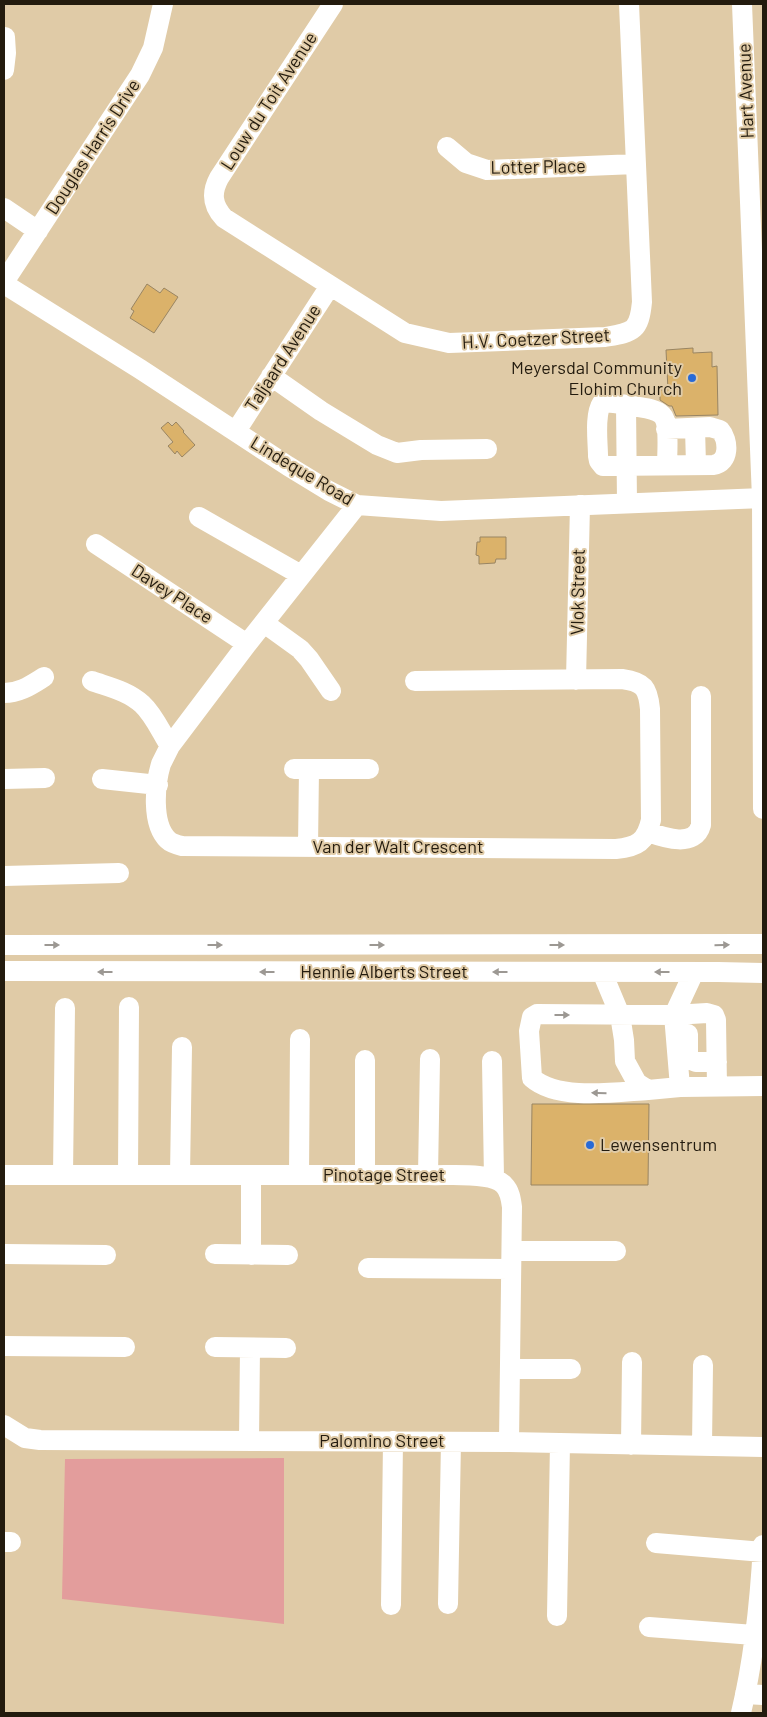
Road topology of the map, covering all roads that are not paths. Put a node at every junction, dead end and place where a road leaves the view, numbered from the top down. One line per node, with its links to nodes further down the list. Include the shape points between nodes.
1 (163, 4): 11 (street, Douglas Harris Drive, via 156,37 143,70)
2 (333, 4): 9 (street, Louw du Toit Avenue, via 214,186)
3 (629, 4): 8 (street, H.V. Coetzer Street)
4 (742, 4): 14 (street, Hart Avenue)
5 (5, 37): 6 (street)
6 (4, 70)
7 (447, 147): 8 (street, Lotter Place, via 466,163 487,170)
8 (636, 164): 13 (street, H.V. Coetzer Street, via 642,302 636,327 625,333 605,337 448,343 405,333)
9 (214, 200): 13 (street, H.V. Coetzer Street, via 224,218)
10 (4, 208): 11 (street)
11 (38, 230): 12 (street, Douglas Harris Drive)
12 (4, 283): 19 (street, Lindeque Road)
13 (330, 286): 15 (street, Taljaard Avenue)
14 (759, 327): 24 (street, Hart Avenue)
15 (271, 376): 19 (street, Taljaard Avenue); 20 (street, via 321,411 377,445 397,453)
16 (626, 406): 18 (street, via 661,414); 23 (street); 23 (street, via 605,402 600,407 598,456 603,466)
17 (695, 428): 18 (street); 22 (street); 22 (street, via 720,430 726,446 726,453 717,465)
18 (666, 430): 21 (street)
19 (236, 431): 26 (street, Lindeque Road, via 329,491)
20 (487, 449)
21 (667, 465): 22 (street); 23 (street)
22 (696, 465)
23 (627, 467): 25 (street)
24 (763, 498): 25 (street, Lindeque Road); 46 (street, Hart Avenue)
25 (627, 503): 27 (street, Lindeque Road)
26 (357, 505): 27 (street, Lindeque Road, via 441,511); 30 (street, Van der Walt Crescent)
27 (580, 505): 34 (street, Vlok Street)
28 (199, 517): 30 (street)
29 (96, 544): 32 (street, Davey Place)
30 (294, 571): 31 (street, Van der Walt Crescent)
31 (264, 623): 32 (street, Van der Walt Crescent); 37 (street, via 300,649)
32 (247, 644): 40 (street, Van der Walt Crescent)
33 (44, 677): 38 (street, via 22,690)
34 (576, 680): 36 (street); 47 (street, via 635,680 644,686 650,709 651,820)
35 (92, 681): 40 (street, via 122,692 142,704)
36 (415, 681)
37 (331, 691)
38 (4, 693)
39 (701, 696): 47 (street, via 699,831 688,838 672,839)
40 (170, 746): 45 (street, Van der Walt Crescent, via 161,765)
41 (369, 769): 48 (street, via 301,769)
42 (45, 778): 43 (street)
43 (4, 779)
44 (102, 779): 45 (street)
45 (158, 785): 48 (street, Van der Walt Crescent, via 157,821 169,841 182,846)
46 (763, 809)
47 (648, 832): 48 (street, Van der Walt Crescent, via 630,848 616,849)
48 (308, 847)
49 (119, 873): 50 (street)
50 (4, 876)
51 (763, 944): 52 (street, Hennie Alberts Street, one-way to 51)
52 (4, 945)
53 (4, 971): 54 (street, Hennie Alberts Street, one-way to 53)
54 (602, 972): 55 (street, Hennie Alberts Street, one-way to 54); 60 (street)
55 (694, 972): 56 (street, Hennie Alberts Street); 59 (street)
56 (763, 973)
57 (129, 1007): 73 (street)
58 (65, 1008): 72 (street)
59 (681, 1014): 60 (street); 66 (street, via 691,1060); 66 (street, via 714,1015); 68 (street)
60 (620, 1015): 70 (street, via 625,1061 637,1083); 70 (street, one-way to 60, via 563,1091 543,1086 532,1078 529,1031 532,1017 537,1014)
61 (300, 1039): 76 (street)
62 (182, 1046): 74 (street)
63 (430, 1058): 78 (street)
64 (365, 1060): 77 (street)
65 (492, 1061): 79 (street)
66 (717, 1062): 69 (street)
67 (763, 1086): 69 (street)
68 (680, 1087): 69 (street); 70 (street)
69 (717, 1087)
70 (648, 1090)
71 (4, 1175): 72 (street, Pinotage Street)
72 (63, 1175): 73 (street, Pinotage Street)
73 (128, 1175): 74 (street, Pinotage Street)
74 (180, 1175): 75 (street, Pinotage Street)
75 (251, 1175): 76 (street, Pinotage Street); 84 (street)
76 (299, 1175): 77 (street, Pinotage Street)
77 (365, 1175): 78 (street, Pinotage Street)
78 (428, 1175): 79 (street, Pinotage Street)
79 (494, 1178): 86 (street, via 509,1191)
80 (616, 1251): 86 (street)
81 (4, 1254): 83 (street)
82 (215, 1254): 84 (street)
83 (106, 1255)
84 (250, 1255): 85 (street)
85 (288, 1255)
86 (512, 1260): 87 (street); 95 (street)
87 (368, 1268)
88 (4, 1346): 89 (street)
89 (125, 1347)
90 (214, 1347): 91 (street)
91 (250, 1348): 92 (street); 98 (street)
92 (286, 1348)
93 (632, 1362): 103 (street)
94 (703, 1365): 104 (street)
95 (510, 1369): 96 (street); 101 (street)
96 (571, 1369)
97 (5, 1428): 98 (street, Palomino Street, via 25,1438 40,1440)
98 (249, 1441): 99 (street, Palomino Street)
99 (393, 1441): 100 (street, Palomino Street); 110 (street)
100 (451, 1442): 101 (street, Palomino Street); 109 (street)
101 (509, 1442): 102 (street, Palomino Street)
102 (560, 1443): 103 (street, Palomino Street); 111 (street)
103 (631, 1445): 104 (street, Palomino Street)
104 (702, 1446): 105 (street, Palomino Street)
105 (763, 1447)
106 (656, 1543): 108 (street)
107 (763, 1545): 108 (street)
108 (763, 1552): 113 (street)
109 (448, 1604)
110 (391, 1605)
111 (557, 1616)
112 (650, 1627): 113 (street)
113 (754, 1635): 114 (street)
114 (754, 1694): 115 (street)
115 (741, 1713)

